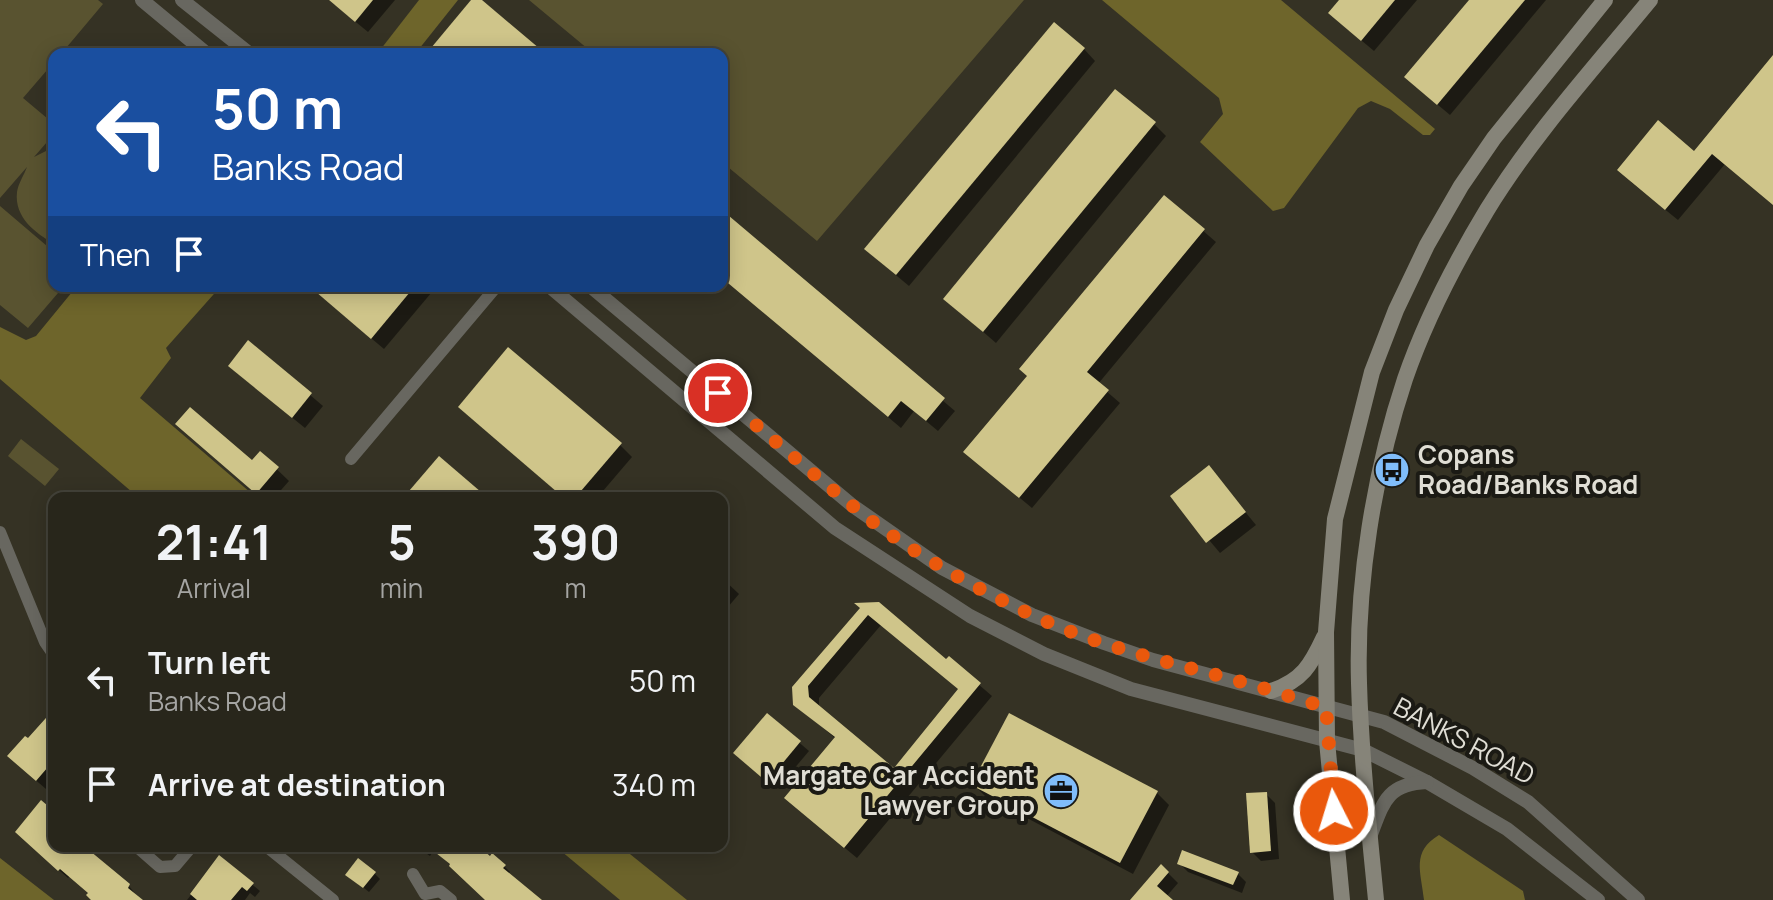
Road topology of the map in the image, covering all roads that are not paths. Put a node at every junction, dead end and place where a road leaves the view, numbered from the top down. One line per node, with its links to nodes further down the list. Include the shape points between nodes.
1 (142, 0): 5 (street)
2 (182, 0): 6 (street)
3 (1605, 0): 12 (main road, via 1461,186 1396,310 1372,372 1335,519)
4 (1650, 0): 16 (main road, via 1525,153 1488,209 1458,260 1406,378 1371,523 1361,613)
5 (200, 48)
6 (242, 48)
7 (492, 292): 10 (street)
8 (556, 292): 17 (street, BANKS ROAD, via 835,528 970,616 1044,654 1131,689)
9 (597, 292): 14 (street, BANKS ROAD, via 864,514 942,568 1056,626 1153,660)
10 (351, 459)
11 (0, 532): 13 (street)
12 (1326, 632): 14 (main road, via 1303,675); 15 (main road)
13 (48, 646)
14 (1271, 691): 15 (street, BANKS ROAD)
15 (1326, 707): 16 (street, BANKS ROAD); 17 (main road)
16 (1361, 715): 18 (main road); 31 (street, BANKS ROAD, via 1441,751 1528,802)
17 (1327, 741): 18 (street, BANKS ROAD); 28 (main road)
18 (1363, 750): 19 (street, BANKS ROAD); 20 (main road)
19 (1427, 782): 20 (street, via 1393,790); 30 (street, BANKS ROAD, via 1507,829)
20 (1370, 837): 29 (main road)
21 (143, 852): 22 (street, via 160,867 175,866)
22 (187, 852)
23 (273, 852): 26 (street)
24 (413, 874): 25 (street)
25 (421, 897): 27 (street, via 440,891)
26 (333, 900)
27 (451, 900)
28 (1342, 900)
29 (1376, 900)
30 (1598, 900)
31 (1638, 900)

